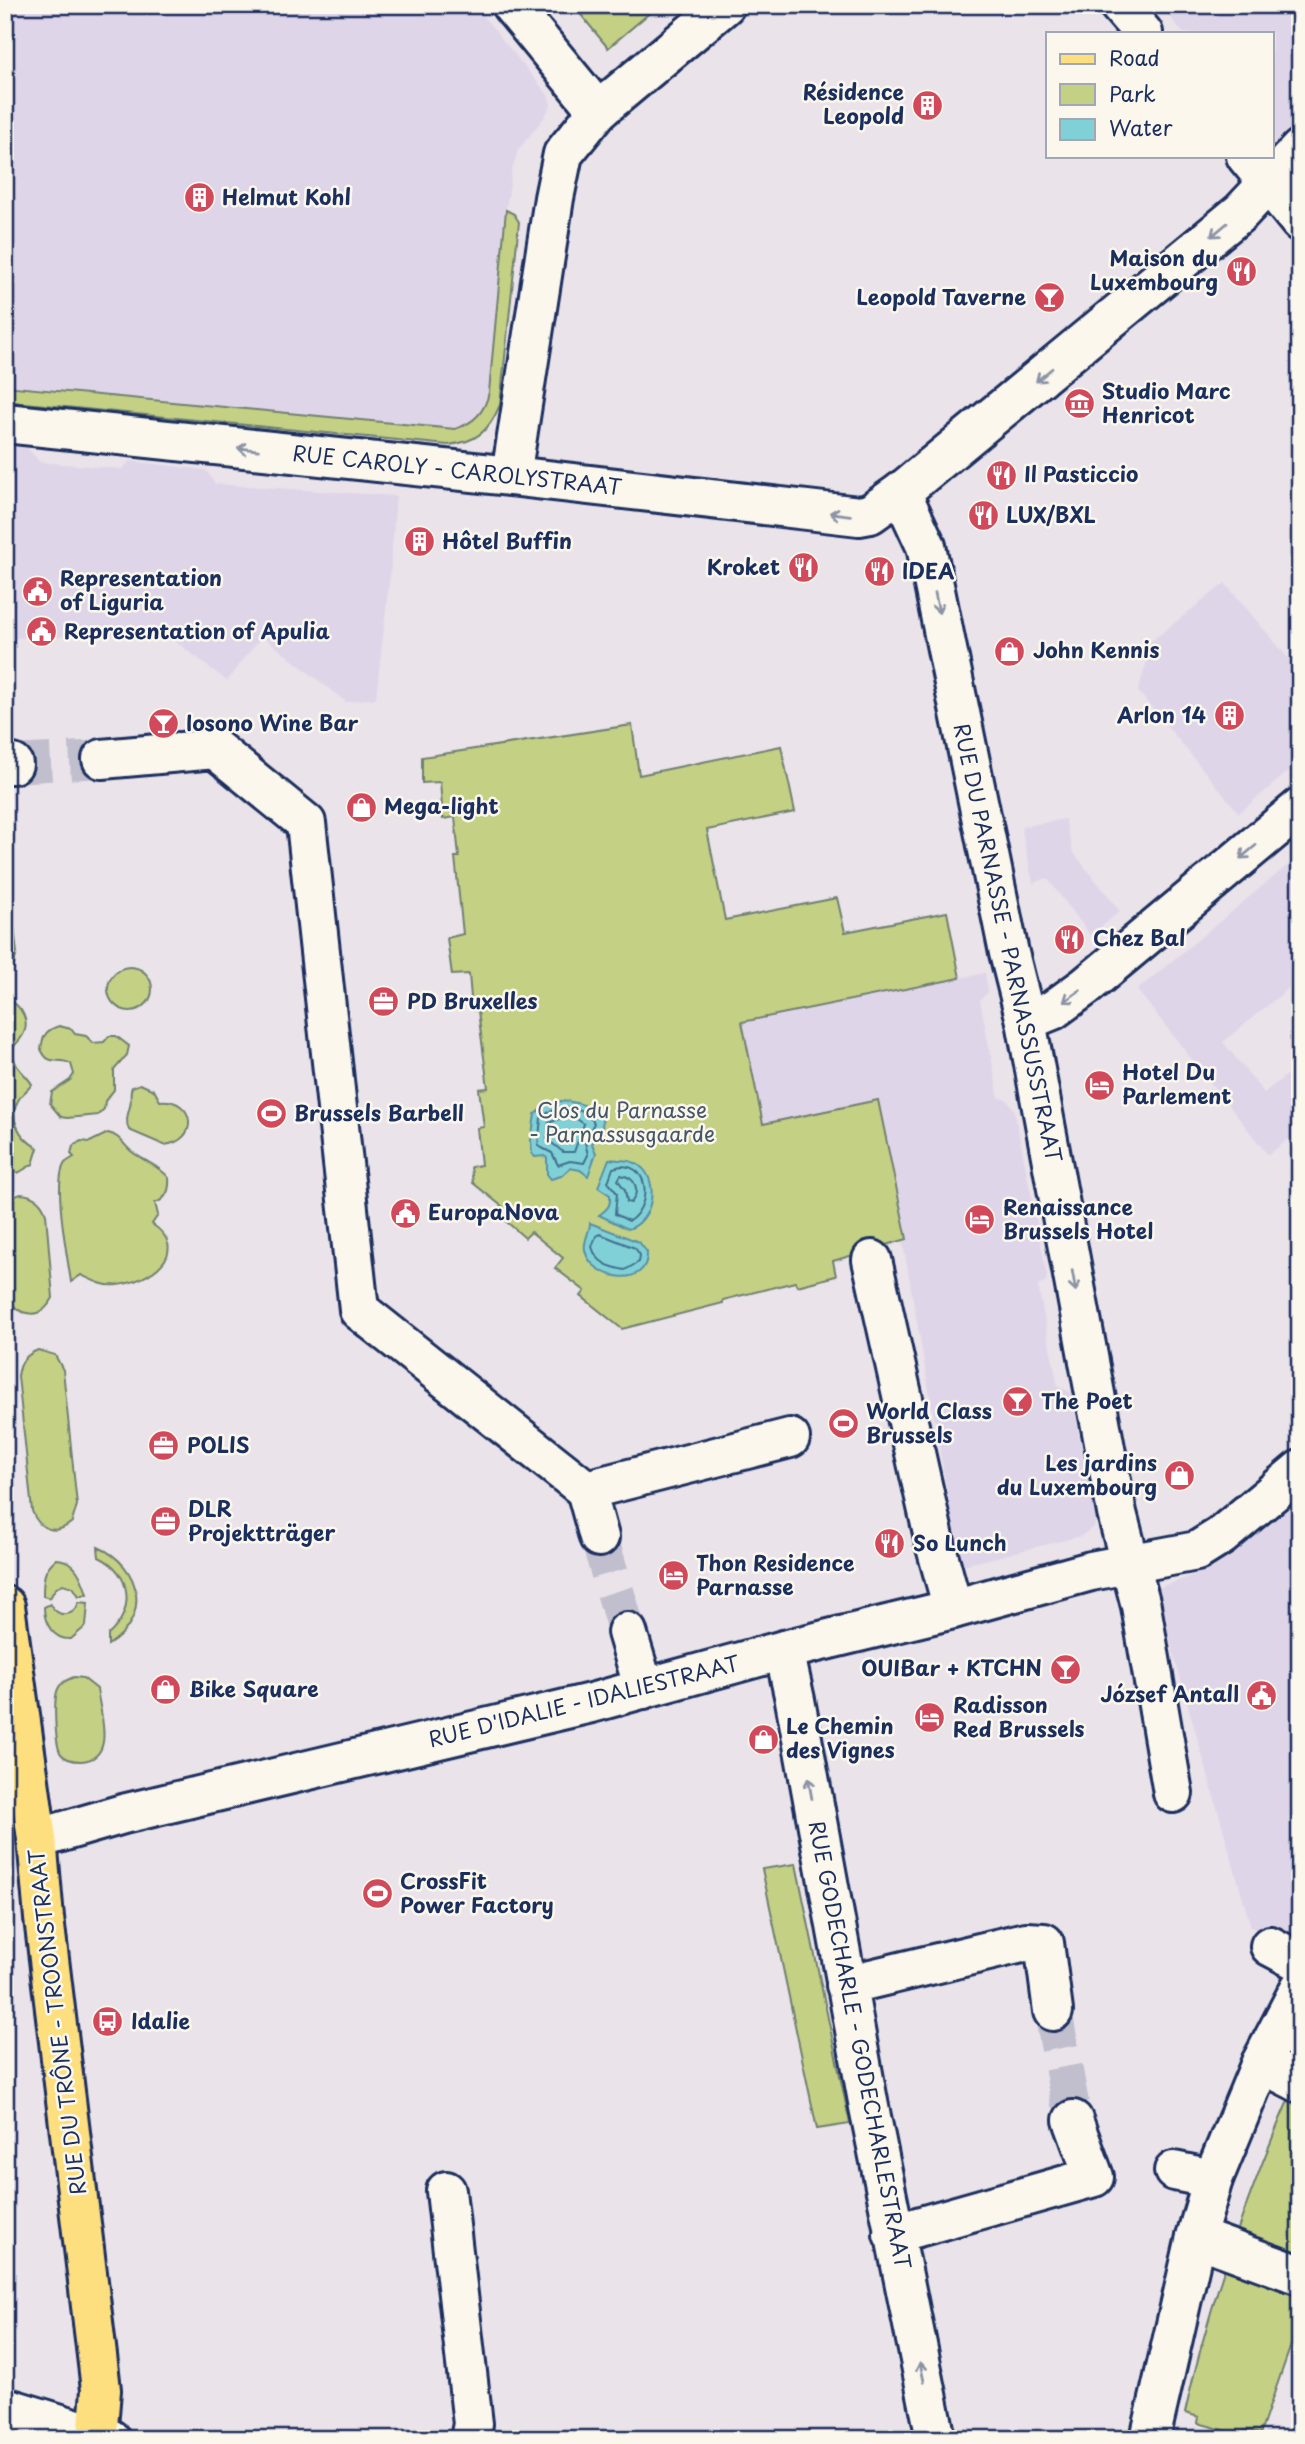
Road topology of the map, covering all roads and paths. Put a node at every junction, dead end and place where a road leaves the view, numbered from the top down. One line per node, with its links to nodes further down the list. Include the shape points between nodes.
1 (510, 5): 5 (street)
2 (725, 5): 5 (street)
3 (1119, 5): 4 (street)
4 (1142, 32)
5 (598, 111): 10 (street, via 563,155)
6 (1300, 149): 7 (street, RUE CAROLY - CAROLYSTRAAT)
7 (1257, 169): 8 (street); 11 (street, RUE CAROLY - CAROLYSTRAAT, one-way to 11, via 1241,212)
8 (1300, 222)
9 (5, 423): 10 (street, RUE CAROLY - CAROLYSTRAAT, one-way to 9)
10 (511, 476): 11 (street, RUE CAROLY - CAROLYSTRAAT, one-way to 10, via 870,514 859,516)
11 (901, 492): 14 (street, RUE DU PARNASSE - PARNASSUSSTRAAT, one-way to 14, via 926,545)
12 (102, 758): 18 (street, via 215,749 306,823 359,1310)
13 (1300, 808): 14 (street, one-way to 14, via 1086,986 1053,1010)
14 (1026, 1021): 20 (street, RUE DU PARNASSE - PARNASSUSSTRAAT, one-way to 20, via 1117,1513)
15 (872, 1260): 22 (street)
16 (790, 1438): 18 (street)
17 (1300, 1470): 20 (street, RUE D'IDALIE - IDALIESTRAAT, via 1197,1550)
18 (586, 1490): 19 (street)
19 (600, 1537)
20 (1130, 1562): 22 (street, RUE D'IDALIE - IDALIESTRAAT); 26 (street, RUE DU PARNASSE - PARNASSUSSTRAAT)
21 (5, 1606): 27 (main road, RUE DU TRÔNE - TROONSTRAAT)
22 (953, 1609): 24 (street, RUE D'IDALIE - IDALIESTRAAT)
23 (627, 1632): 25 (street)
24 (784, 1650): 25 (street, RUE D'IDALIE - IDALIESTRAAT); 28 (street, RUE GODECHARLE - GODECHARLESTRAAT, one-way to 24)
25 (644, 1689): 27 (street, RUE D'IDALIE - IDALIESTRAAT, via 123,1814)
26 (1173, 1793)
27 (37, 1839): 41 (main road, RUE DU TRÔNE - TROONSTRAAT, via 101,2390)
28 (846, 1985): 30 (street, via 1026,1942 1044,1943); 37 (street, RUE GODECHARLE - GODECHARLESTRAAT)
29 (1300, 1988): 31 (street)
30 (1053, 2011)
31 (1261, 2063): 32 (street); 35 (street)
32 (1300, 2083)
33 (1073, 2120): 37 (street, via 1094,2177)
34 (1174, 2171): 35 (street)
35 (1213, 2179): 38 (street)
36 (446, 2191): 42 (street, via 473,2424)
37 (893, 2234): 43 (street, RUE GODECHARLE - GODECHARLESTRAAT, one-way to 37)
38 (1196, 2236): 39 (street); 44 (street)
39 (1300, 2275)
40 (5, 2407): 41 (street)
41 (101, 2437)
42 (470, 2439)
43 (936, 2439)
44 (1150, 2439)

